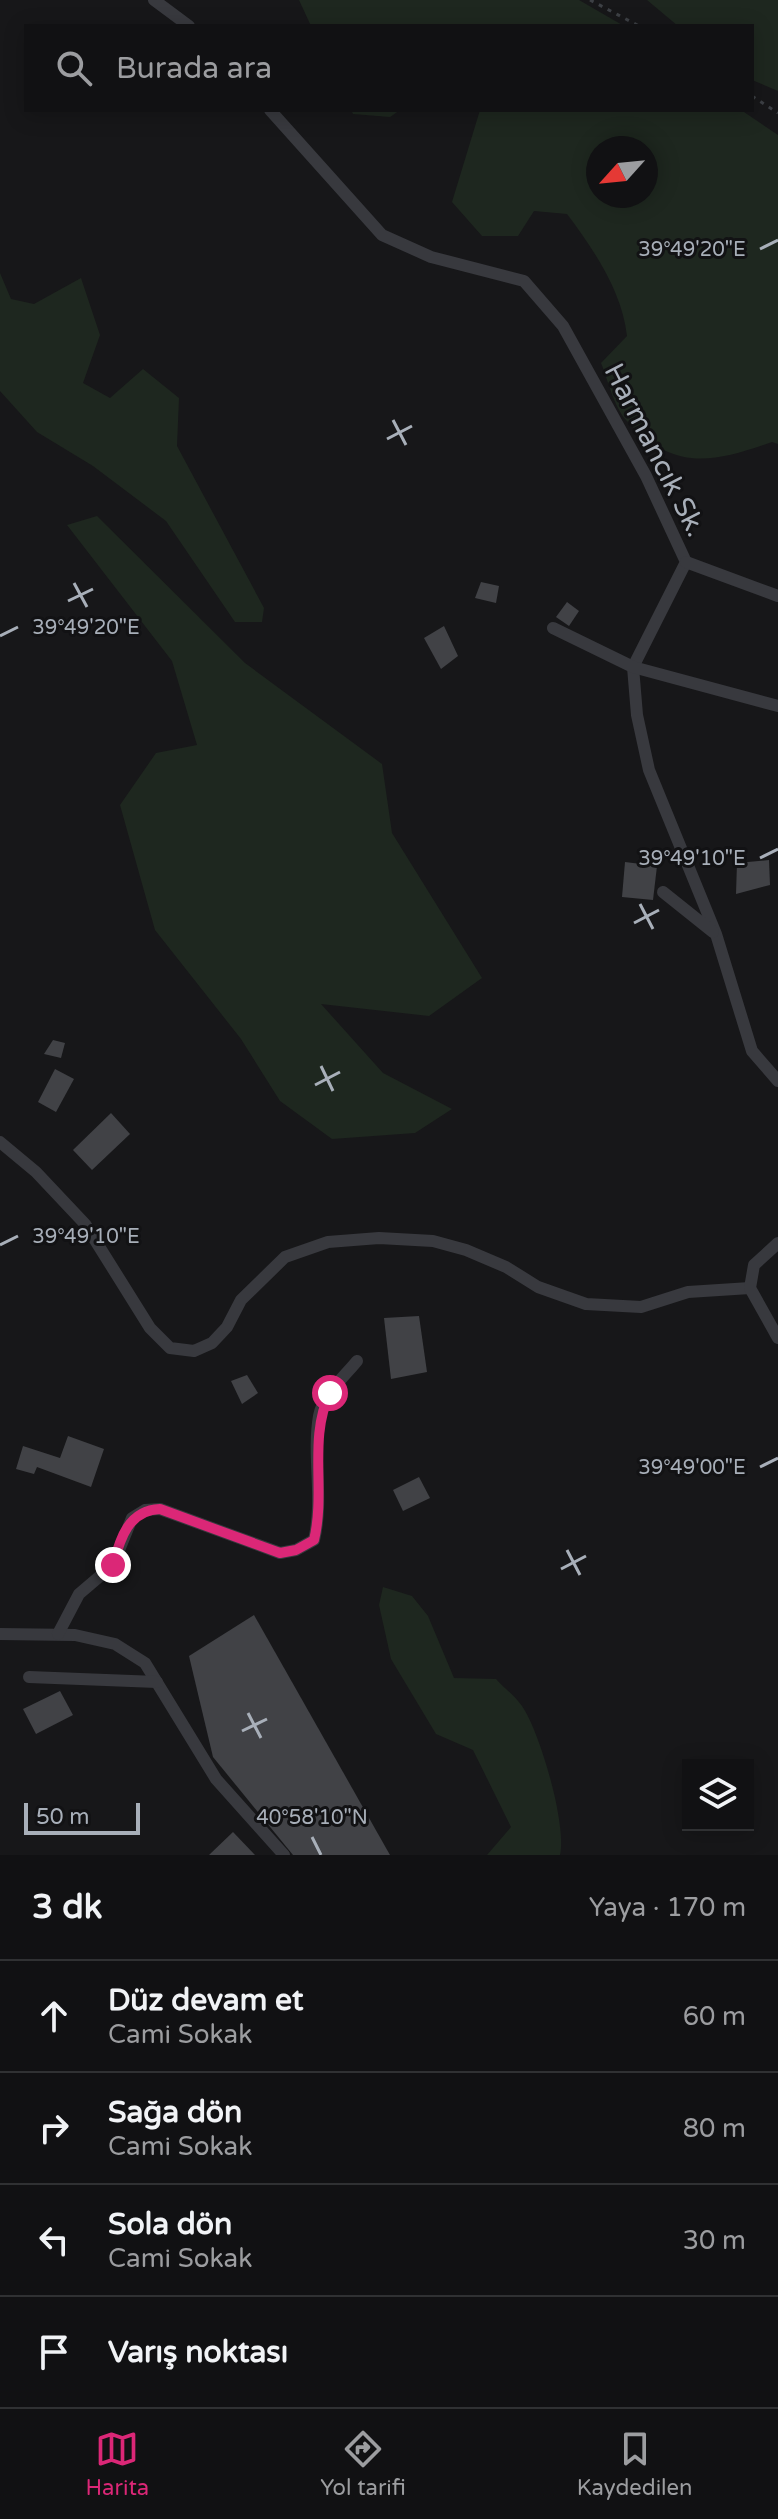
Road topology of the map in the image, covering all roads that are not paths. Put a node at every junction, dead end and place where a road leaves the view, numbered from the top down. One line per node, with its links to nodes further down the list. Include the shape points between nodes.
1 (154, 0): 2 (street)
2 (186, 24)
3 (272, 112): 4 (street, Harmancık Sk., via 382,235 431,257 524,281 563,326 646,476)
4 (686, 562): 5 (street); 7 (street, Harmancık Sk.)
5 (778, 596)
6 (553, 628): 7 (street)
7 (633, 667): 8 (street); 10 (street, via 649,770)
8 (778, 706)
9 (663, 892): 10 (street)
10 (716, 934): 11 (street, via 752,1051)
11 (778, 1081)
12 (0, 1142): 14 (street, via 85,1224 150,1328 170,1348 194,1351 212,1343 241,1300 285,1257 328,1242 433,1241 466,1250 538,1287 586,1304 641,1307 688,1292)
13 (778, 1243): 14 (street, via 754,1265)
14 (750, 1288): 15 (street)
15 (778, 1338)
16 (357, 1361): 18 (street, via 319,1415 320,1515 314,1540 280,1553 160,1509 145,1510 132,1518 113,1565 79,1594)
17 (0, 1634): 18 (street)
18 (58, 1634): 20 (street, via 115,1644 145,1663)
19 (29, 1677): 20 (street)
20 (157, 1682): 21 (street, via 216,1779)
21 (284, 1855)

